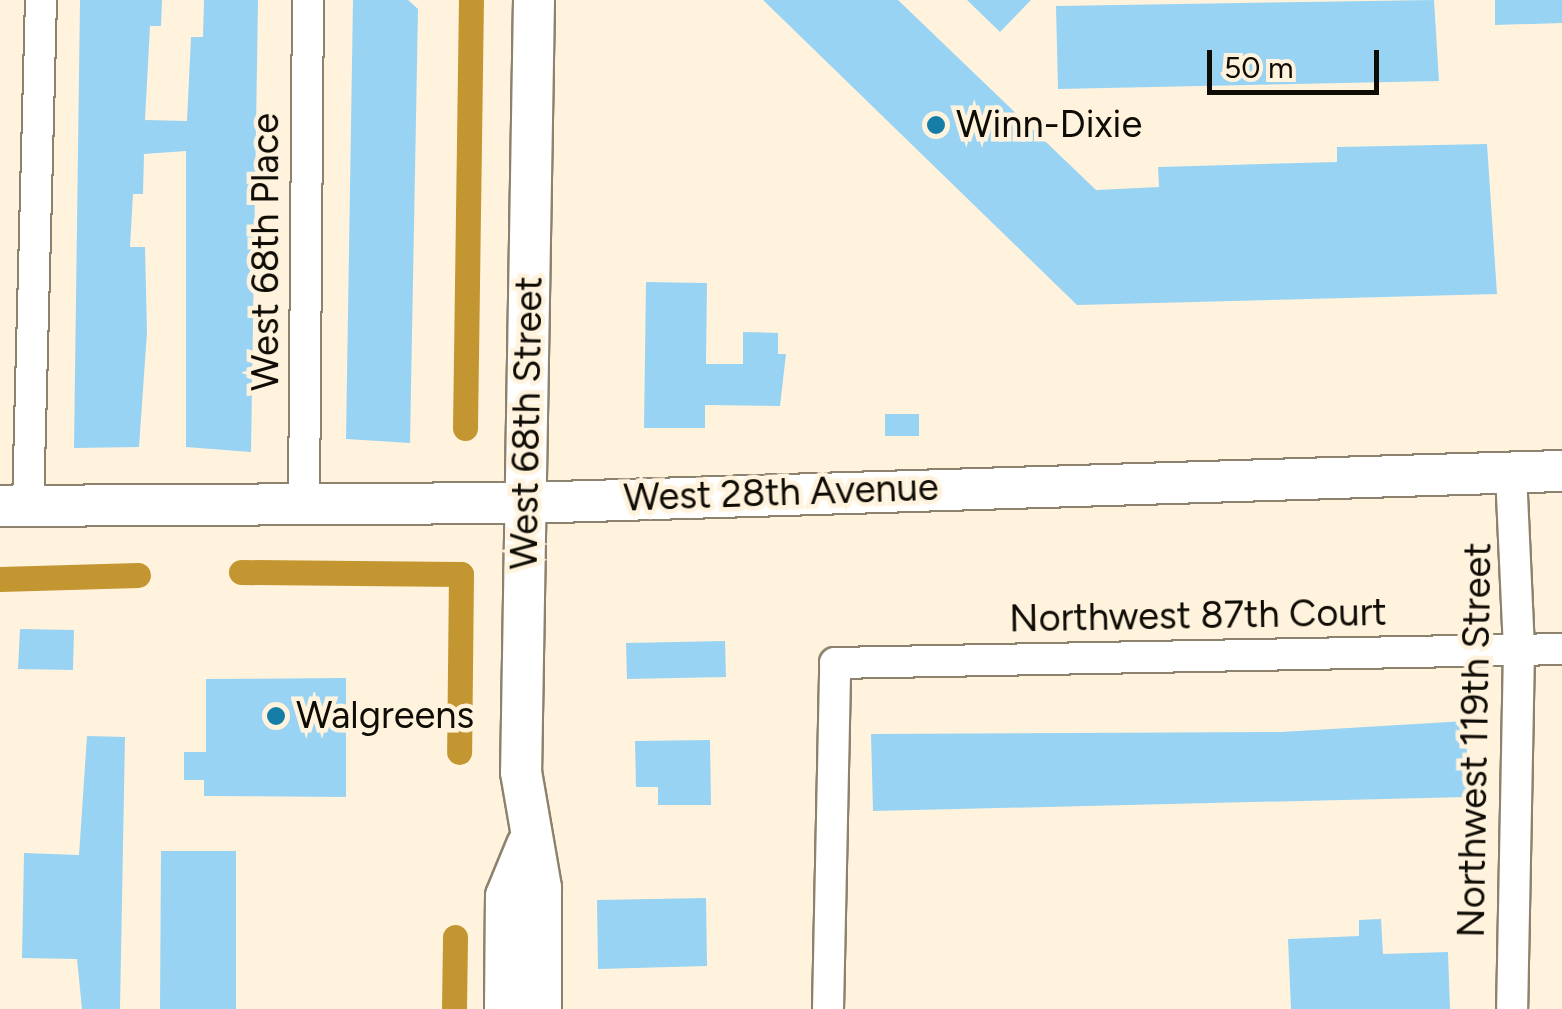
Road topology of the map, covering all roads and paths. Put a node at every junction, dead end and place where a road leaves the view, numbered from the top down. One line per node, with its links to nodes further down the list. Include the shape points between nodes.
1 (40, 0): 8 (street)
2 (308, 0): 7 (street, West 68th Place)
3 (534, 0): 6 (main road, West 68th Street)
4 (1562, 472): 5 (main road, West 28th Avenue)
5 (1511, 473): 6 (main road, West 28th Avenue); 10 (street, Northwest 119th Street)
6 (526, 503): 7 (main road, West 28th Avenue); 11 (main road, West 68th Street)
7 (304, 504): 8 (main road, West 28th Avenue)
8 (14, 505)
9 (1562, 649): 10 (street, Northwest 87th Court)
10 (1518, 650): 14 (street, Northwest 87th Court, via 835,663); 15 (street, Northwest 119th Street)
11 (527, 845): 12 (main road, West 68th Street, via 506,896); 13 (main road, West 68th Street, via 541,888)
12 (505, 1009)
13 (540, 1009)
14 (828, 1009)
15 (1512, 1009)

